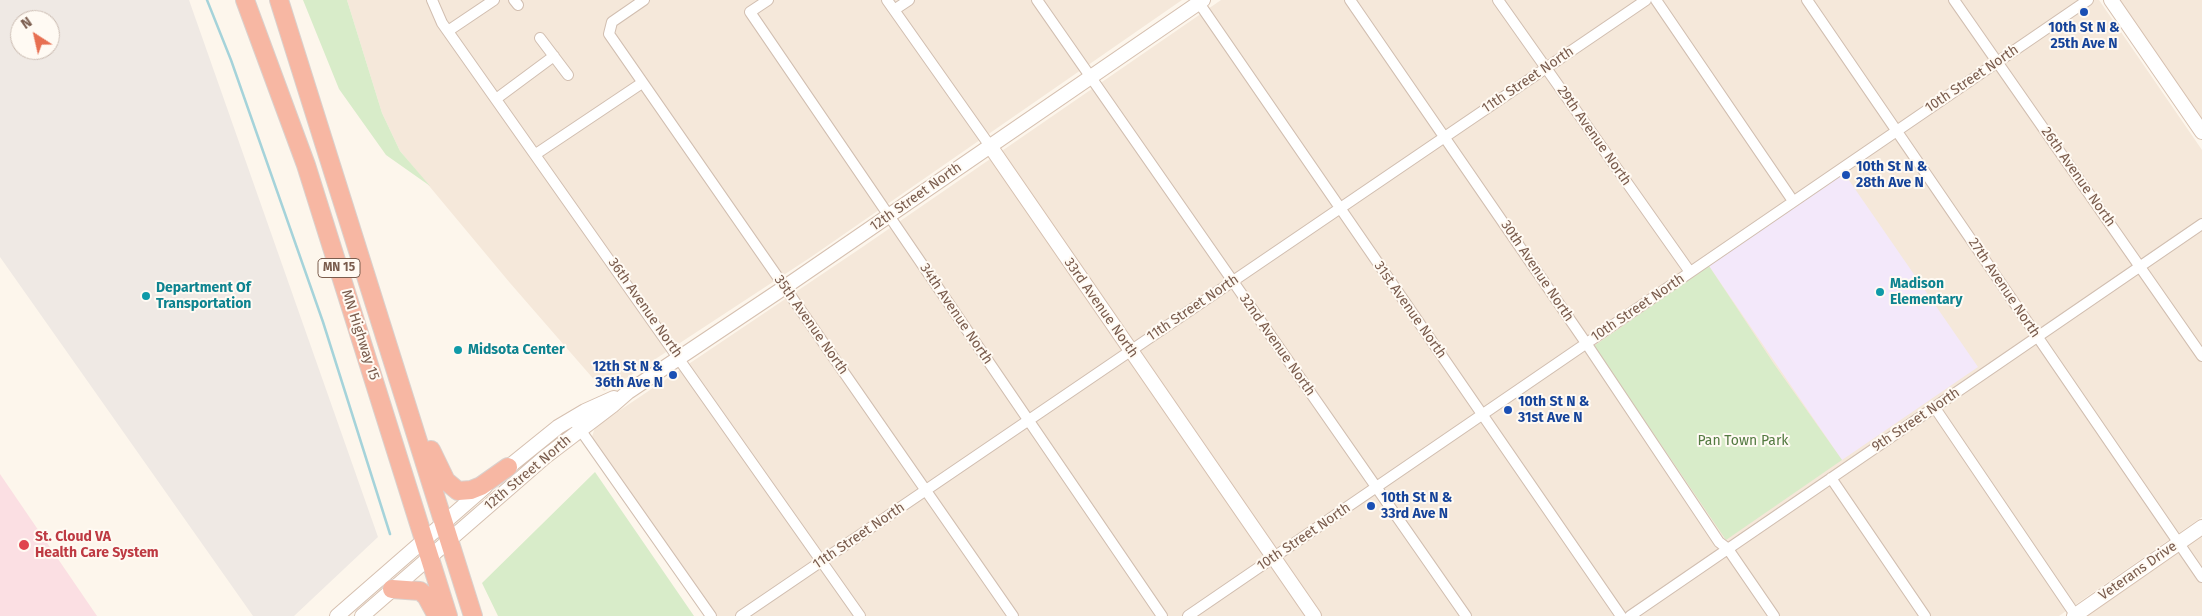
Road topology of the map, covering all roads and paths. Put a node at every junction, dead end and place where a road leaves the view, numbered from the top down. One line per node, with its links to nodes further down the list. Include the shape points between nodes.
1 (245, 0): 60 (highway, MN Highway 15 / MN 15, via 306,165)
2 (279, 0): 42 (highway, MN Highway 15 / MN 15)
3 (432, 0): 20 (street, 36th Avenue North)
4 (494, 0): 20 (street)
5 (644, 0): 27 (street, 35th Avenue North, via 612,22 609,34)
6 (768, 0): 36 (street, 34th Avenue North, via 750,12)
7 (887, 0): 19 (street, 33rd Avenue North)
8 (909, 0): 19 (street)
9 (1037, 0): 26 (street, 32nd Avenue North)
10 (1350, 0): 31 (street, 30th Avenue North)
11 (1498, 0): 24 (street, 29th Avenue North)
12 (1646, 0): 24 (street, 11th Street North)
13 (1656, 0): 34 (street)
14 (1806, 0): 29 (street, 27th Avenue North)
15 (1954, 0): 23 (street, 26th Avenue North)
16 (2088, 0): 23 (street, 10th Street North)
17 (2111, 0): 30 (street)
18 (1201, 2): 26 (street, 12th Street North); 35 (street, 31st Avenue North)
19 (894, 10): 32 (street, 33rd Avenue North)
20 (448, 31): 28 (street, 36th Avenue North)
21 (540, 38): 22 (street)
22 (554, 56): 25 (street); 28 (street)
23 (1997, 62): 29 (street, 10th Street North); 38 (street, 26th Avenue North)
24 (1546, 68): 31 (street, 11th Street North); 39 (street, 29th Avenue North)
25 (568, 75)
26 (1092, 78): 32 (street, 12th Street North); 40 (street, 32nd Avenue North)
27 (642, 83): 33 (street); 41 (street, 35th Avenue North)
28 (496, 99): 33 (street, 36th Avenue North)
29 (1896, 131): 34 (street, 10th Street North); 43 (street, 27th Avenue North)
30 (2202, 132)
31 (1445, 137): 35 (street, 11th Street North); 44 (street, 30th Avenue North)
32 (990, 146): 36 (street, 12th Street North); 45 (street, 33rd Avenue North)
33 (536, 154): 47 (street, 36th Avenue North)
34 (1793, 201): 39 (street, 10th Street North)
35 (1340, 208): 40 (street, 11th Street North); 50 (street, 31st Avenue North)
36 (889, 216): 41 (street, 12th Street North); 52 (street, 34th Avenue North)
37 (2202, 224): 38 (street, 9th Street North)
38 (2140, 266): 43 (street, 9th Street North); 46 (street, 26th Avenue North)
39 (1690, 272): 44 (street, 10th Street North)
40 (1233, 281): 45 (street, 11th Street North); 56 (street, 32nd Avenue North)
41 (785, 287): 47 (street, 12th Street North); 57 (street, 35th Avenue North)
42 (381, 323): 54 (highway, via 446,481 458,491 471,490); 58 (highway, MN Highway 15 / MN 15)
43 (2037, 336): 49 (street, 9th Street North); 62 (street, 27th Avenue North)
44 (1586, 343): 50 (street, 10th Street North); 63 (street, 30th Avenue North, via 1719,542)
45 (1131, 350): 52 (street, 11th Street North); 65 (street, 33rd Avenue North)
46 (2202, 356)
47 (679, 357): 48 (street, 12th Street North); 66 (street, 36th Avenue North)
48 (628, 392): 51 (street, 12th Street North); 53 (street, 12th Street North)
49 (1935, 408): 55 (street, 9th Street North); 86 (street)
50 (1482, 414): 56 (street, 10th Street North); 82 (street, 31st Avenue North)
51 (572, 418): 53 (street); 54 (street, 12th Street North)
52 (1028, 420): 57 (street, 11th Street North); 78 (street, 34th Avenue North)
53 (580, 430): 61 (street, 12th Street North); 74 (street)
54 (508, 467): 58 (street, 12th Street North)
55 (1831, 478): 63 (street, 9th Street North); 85 (street)
56 (1376, 487): 65 (street, 10th Street North); 81 (street, 32nd Avenue North)
57 (926, 490): 66 (street, 11th Street North); 77 (street, 35th Avenue North)
58 (443, 522): 60 (street, 12th Street North); 61 (highway, MN Highway 15 / MN 15)
59 (2202, 527): 62 (street, Veterans Drive)
60 (425, 539): 64 (highway, MN Highway 15 / MN 15); 69 (street, 12th Street North)
61 (448, 540): 64 (street, 12th Street North); 73 (highway, MN Highway 15 / MN 15)
62 (2178, 543): 67 (street, 27th Avenue North); 86 (street, Veterans Drive)
63 (1728, 549): 83 (street, 9th Street North); 84 (street, 30th Avenue North)
64 (430, 557): 68 (street, 12th Street North); 72 (highway, MN Highway 15 / MN 15)
65 (1274, 557): 79 (street, 10th Street North); 80 (street, 33rd Avenue North)
66 (822, 561): 75 (street, 11th Street North); 76 (street, 36th Avenue North)
67 (2202, 577)
68 (392, 589): 70 (street, 12th Street North); 71 (highway, via 420,591)
69 (337, 616)
70 (362, 616)
71 (437, 616)
72 (448, 616)
73 (472, 616)
74 (711, 616)
75 (741, 616)
76 (860, 616)
77 (1013, 616)
78 (1162, 616)
79 (1188, 616)
80 (1314, 616)
81 (1466, 616)
82 (1621, 616)
83 (1630, 616)
84 (1774, 616)
85 (1925, 616)
86 (2075, 616)

